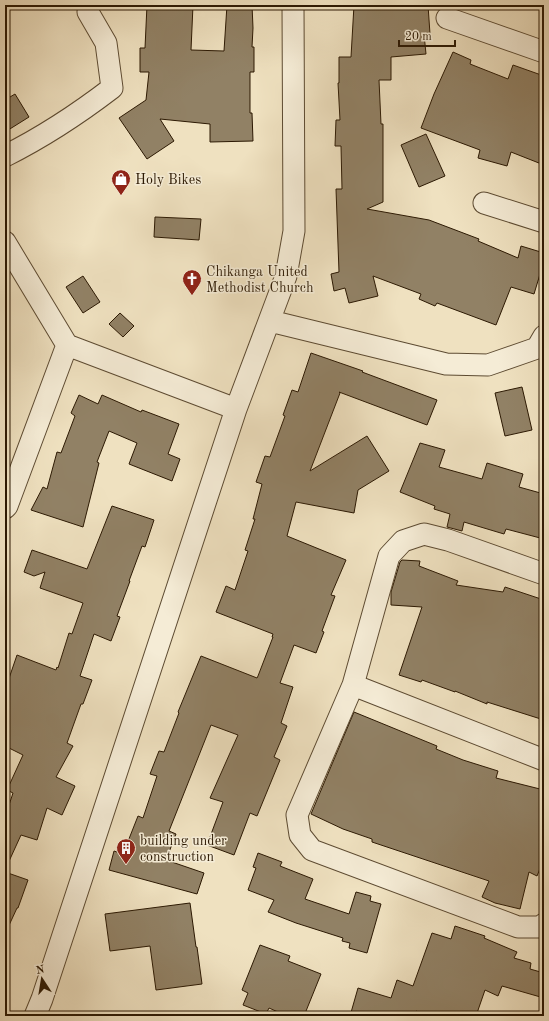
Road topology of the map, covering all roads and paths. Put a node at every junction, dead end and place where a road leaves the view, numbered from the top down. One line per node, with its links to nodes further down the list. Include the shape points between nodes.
1 (293, 5): 9 (street, via 294,231 286,276)
2 (88, 12): 5 (street, via 106,42 112,88 80,113)
3 (448, 18): 4 (street)
4 (544, 52)
5 (5, 156)
6 (484, 203): 7 (street)
7 (544, 222)
8 (5, 242): 11 (street)
9 (270, 320): 10 (street, via 446,364 488,365 537,348); 12 (street)
10 (544, 336)
11 (67, 346): 12 (street); 13 (street)
12 (236, 409): 18 (street)
13 (5, 508)
14 (544, 574): 15 (street, via 424,534 404,541 389,556)
15 (353, 685): 16 (street); 17 (street, via 297,815 300,835 312,850 518,927 540,927)
16 (544, 760)
17 (544, 924)
18 (42, 1010)

